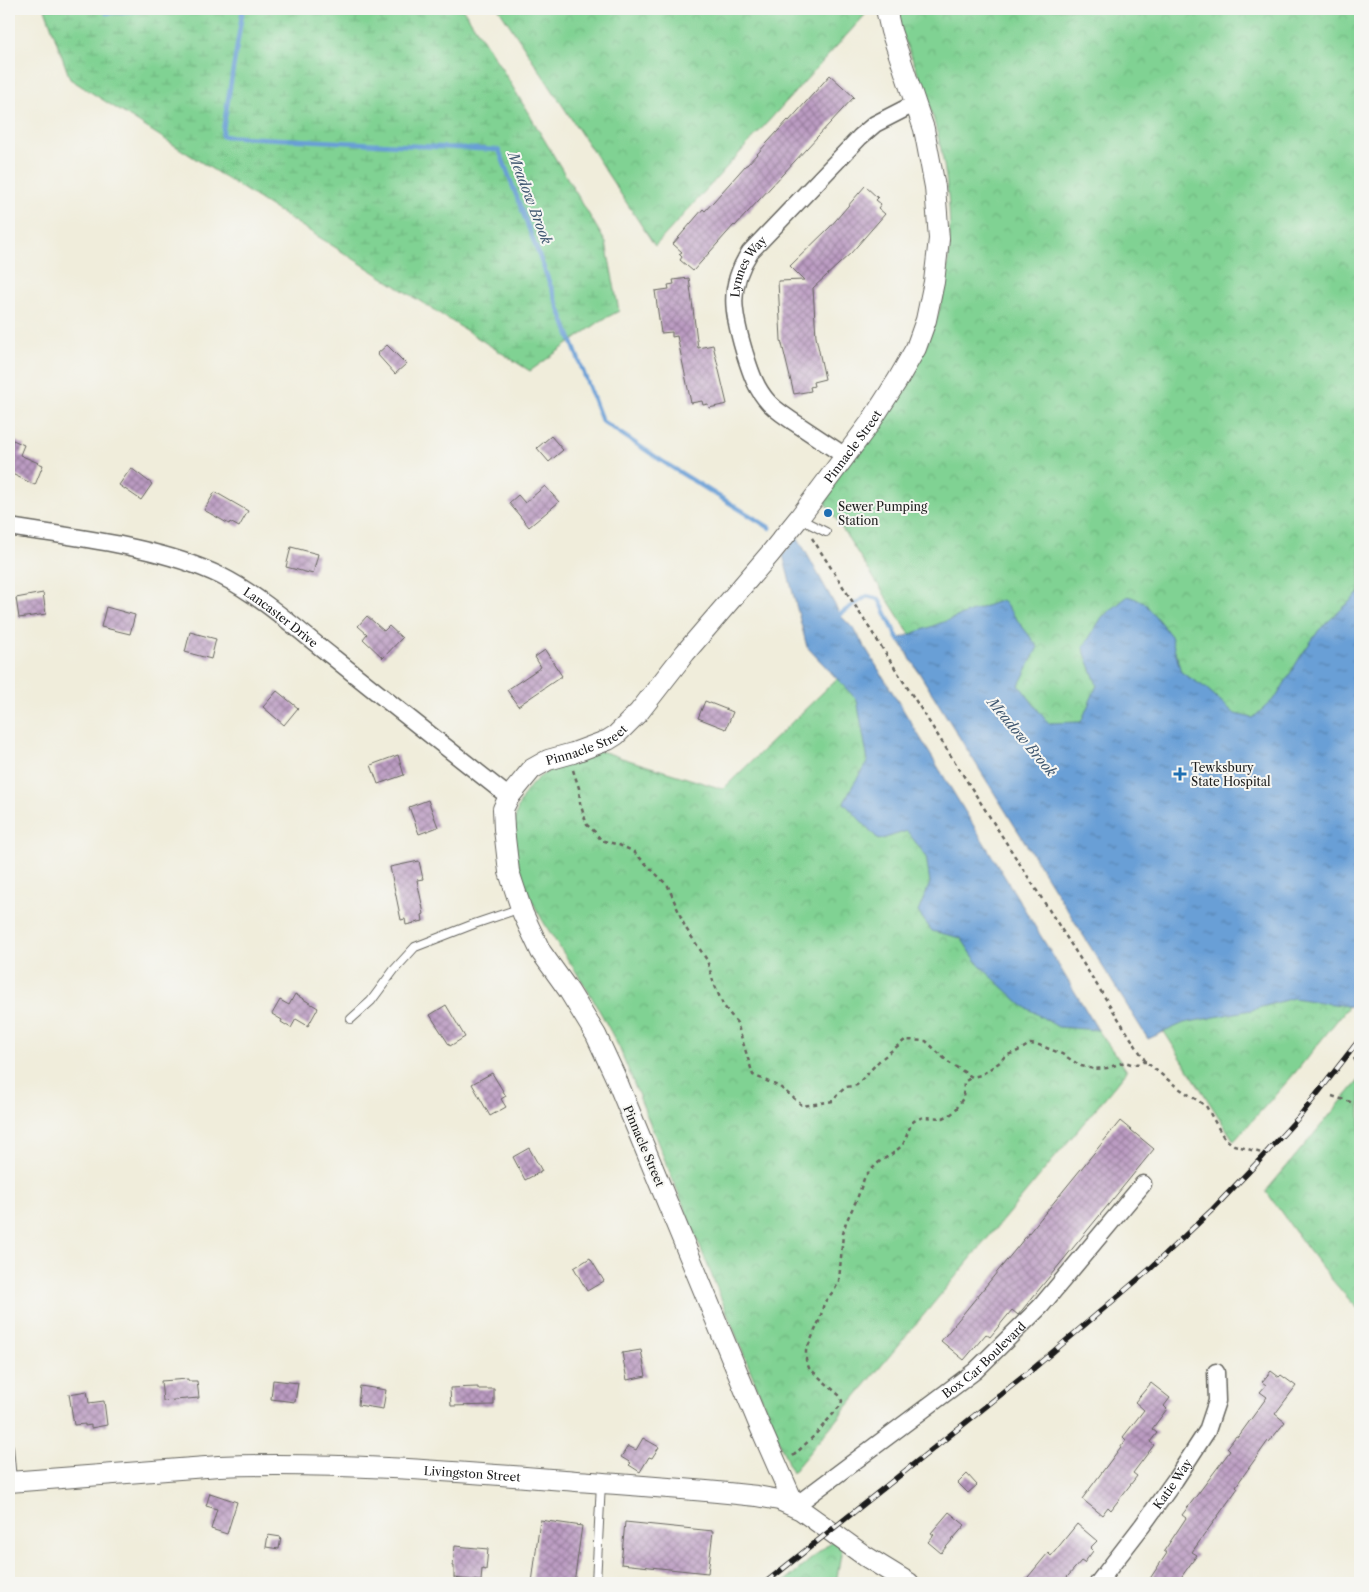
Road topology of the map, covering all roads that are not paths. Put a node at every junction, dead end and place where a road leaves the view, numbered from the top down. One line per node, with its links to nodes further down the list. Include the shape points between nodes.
1 (886, 9): 2 (street, Pinnacle Street)
2 (916, 103): 3 (street, Pinnacle Street, via 935,187 938,239 934,282 916,348 870,423); 3 (street, Lynnes Way, via 875,124 860,136 750,252 735,287 735,316 757,387 776,409)
3 (845, 456): 4 (street, Pinnacle Street)
4 (799, 518): 6 (lane); 7 (street, Pinnacle Street, via 616,736 548,760 532,769)
5 (9, 527): 7 (street, Lancaster Drive, via 102,541 179,559 221,576 279,615)
6 (826, 532)
7 (509, 797): 8 (street, Pinnacle Street, via 503,809 504,829 509,872)
8 (521, 908): 9 (lane, via 415,947 371,1001); 15 (street, Pinnacle Street, via 541,952 596,1035 615,1076)
9 (351, 1019)
10 (1144, 1184): 15 (street, Box Car Boulevard, via 1040,1306 975,1371)
11 (1216, 1372): 18 (street, Katie Way, via 1217,1401 1207,1430 1153,1511)
12 (9, 1448): 13 (lane)
13 (10, 1482): 14 (street, Livingston Street, via 253,1465 356,1467)
14 (601, 1483): 15 (street, Livingston Street, via 757,1496); 16 (lane)
15 (795, 1506): 17 (street, Livingston Street)
16 (596, 1583)
17 (909, 1583)
18 (1098, 1583)

